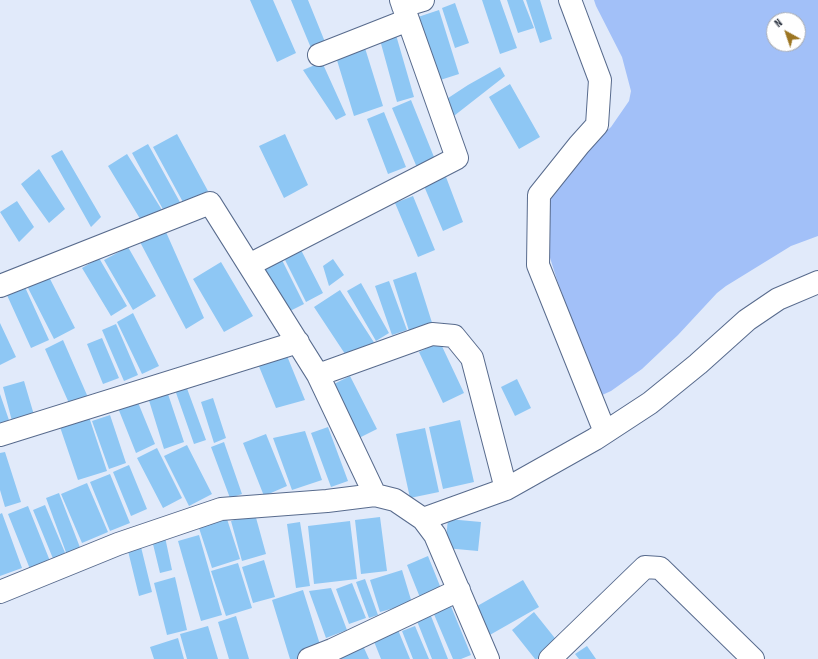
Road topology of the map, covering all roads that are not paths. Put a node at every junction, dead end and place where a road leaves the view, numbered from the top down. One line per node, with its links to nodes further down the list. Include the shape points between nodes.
1 (570, 0): 9 (street, via 600,80 597,125 539,195 538,265)
2 (409, 7): 3 (street); 4 (street, via 457,158)
3 (320, 55)
4 (249, 265): 6 (street, via 210,203); 7 (street)
5 (818, 282): 9 (street, via 778,299 747,320 650,403)
6 (0, 286)
7 (298, 342): 8 (street); 10 (street)
8 (318, 375): 11 (street, via 432,334 454,336 472,358); 12 (street)
9 (605, 432): 11 (street)
10 (0, 435)
11 (506, 490): 13 (street)
12 (375, 495): 13 (street, via 395,500); 15 (street, via 221,509 118,544)
13 (423, 519): 14 (street, via 435,535)
14 (459, 590): 16 (street); 17 (street)
15 (0, 592)
16 (309, 659)
17 (488, 659)
18 (550, 659): 19 (street, via 645,567 660,568)
19 (752, 659)

